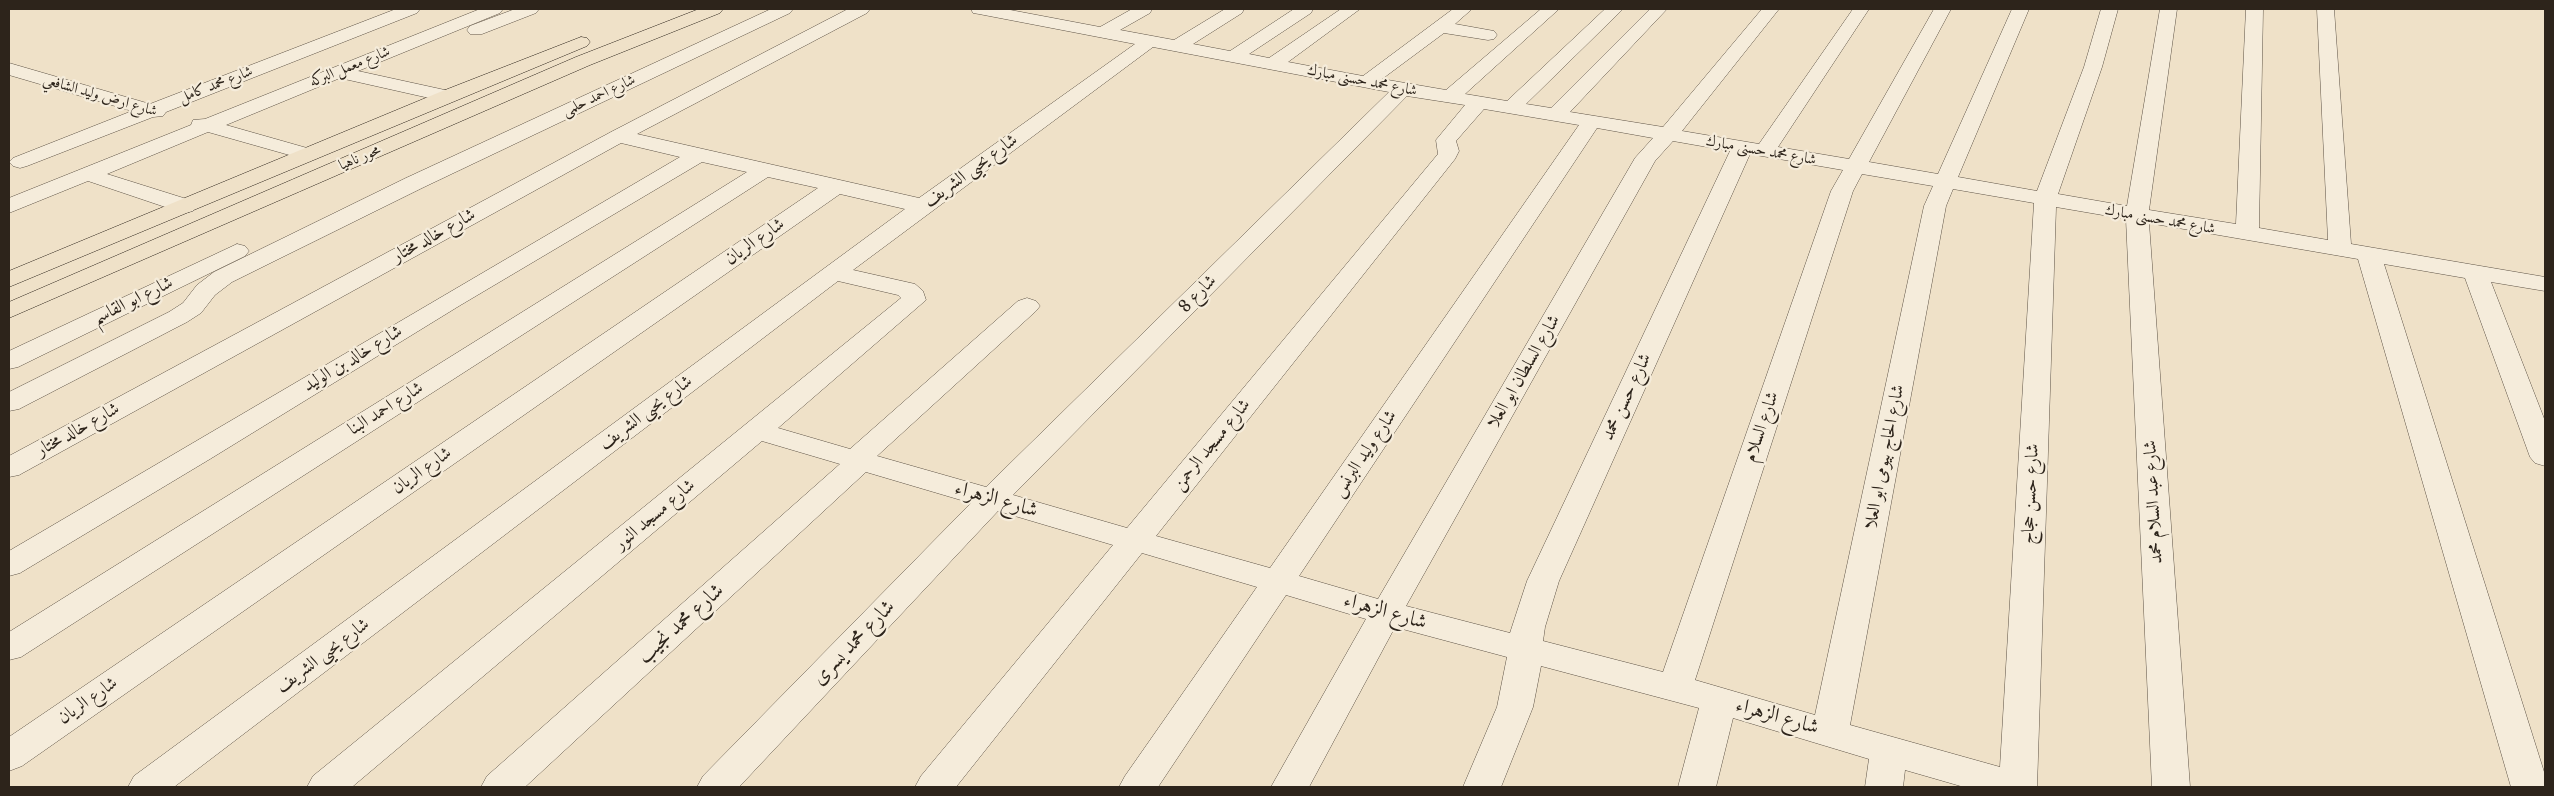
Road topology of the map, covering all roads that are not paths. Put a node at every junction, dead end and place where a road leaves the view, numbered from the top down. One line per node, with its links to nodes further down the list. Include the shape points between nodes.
1 (411, 9): 42 (street, شارع محمد كامل)
2 (494, 9): 34 (street, شارع معمل البركه)
3 (530, 9): 35 (street)
4 (666, 9): 38 (main road, محور ناهيا)
5 (714, 9): 70 (main road, محور ناهيا, via 584,61)
6 (784, 9): 74 (street, شارع احمد حلمى, via 403,180 223,277 178,317)
7 (861, 9): 46 (street, شارع خالد مختار)
8 (979, 9): 25 (street, شارع محمد حسنى مبارك)
9 (1144, 9): 27 (street)
10 (1236, 9): 30 (street)
11 (1305, 9): 31 (street)
12 (1352, 9): 32 (street)
13 (1464, 9): 26 (street)
14 (1551, 9): 39 (street)
15 (1616, 9): 41 (street)
16 (1659, 9): 43 (street)
17 (1771, 9): 47 (street, شارع السلطان ابو العلا)
18 (1861, 9): 48 (street, شارع حسن محمد)
19 (1943, 9): 52 (street, شارع السلام)
20 (2022, 9): 55 (street, شارع الحاج بيومى ابو العلا)
21 (2110, 9): 57 (street, شارع حسن حجاج)
22 (2169, 9): 61 (street, شارع عبد السلام محمد)
23 (2255, 9): 62 (street)
24 (2326, 9): 64 (street)
25 (1027, 13): 27 (street, شارع محمد حسنى مبارك)
26 (1440, 27): 28 (street); 36 (street)
27 (1102, 33): 29 (street, شارع محمد حسنى مبارك)
28 (1488, 36)
29 (1149, 42): 30 (street, شارع محمد حسنى مبارك); 60 (street, شارع يحيى الشريف)
30 (1176, 47): 31 (street, شارع محمد حسنى مبارك)
31 (1233, 57): 32 (street, شارع محمد حسنى مبارك)
32 (1273, 64): 36 (street, شارع محمد حسنى مبارك)
33 (9, 69): 42 (street, شارع ارض وليد الشافعي)
34 (337, 72): 35 (street); 45 (street, شارع معمل البركه)
35 (359, 78): 38 (street)
36 (1367, 82): 37 (street, شارع محمد حسنى مبارك)
37 (1403, 89): 39 (street, شارع محمد حسنى مبارك); 79 (street, شارع 8)
38 (447, 96): 49 (main road, محور ناهيا)
39 (1450, 97): 40 (street, شارع محمد حسنى مبارك)
40 (1479, 102): 41 (street, شارع محمد حسنى مبارك); 80 (street, شارع مسجد الرحمن, via 1446,140 1448,155)
41 (1511, 108): 43 (street, شارع محمد حسنى مبارك)
42 (151, 110): 45 (street, شارع ارض وليد الشافعي); 51 (street, شارع محمد كامل)
43 (1556, 115): 44 (street, شارع محمد حسنى مبارك)
44 (1592, 121): 47 (street, شارع محمد حسنى مبارك); 82 (street, شارع وليد البرنس)
45 (206, 126): 49 (street, شارع ارض وليد الشافعي); 54 (street, شارع معمل البركه)
46 (618, 136): 50 (street); 78 (street, شارع خالد مختار)
47 (1668, 136): 48 (street, شارع محمد حسنى مبارك); 83 (street, شارع السلطان ابو العلا, via 1646,158)
48 (1753, 150): 52 (street, شارع محمد حسنى مبارك); 85 (street, شارع حسن محمد, via 1551,564 1528,627)
49 (307, 154): 59 (main road, محور ناهيا)
50 (698, 155): 53 (street); 81 (street, شارع خالد بن الوليد)
51 (20, 162)
52 (1854, 167): 55 (street, شارع محمد حسنى مبارك); 86 (street, شارع السلام, via 1842,191)
53 (763, 170): 56 (street); 84 (street, شارع احمد البنا)
54 (87, 174): 58 (street, شارع معمل البركه); 59 (street)
55 (1943, 183): 57 (street, شارع محمد حسنى مبارك); 88 (street, شارع الحاج بيومى ابو العلا, via 1935,206)
56 (835, 187): 60 (street); 90 (street, شارع الريان)
57 (2045, 200): 61 (street, شارع محمد حسنى مبارك); 101 (street, شارع حسن حجاج)
58 (9, 206)
59 (185, 206): 67 (main road, محور ناهيا)
60 (923, 206): 66 (street, شارع يحيى الشريف)
61 (2137, 216): 62 (street, شارع محمد حسنى مبارك); 102 (street, شارع عبد السلام محمد)
62 (2247, 234): 64 (street, شارع محمد حسنى مبارك)
63 (256, 242): 71 (street, شارع ابو القاسم)
64 (2355, 253): 65 (street, شارع محمد حسنى مبارك); 103 (street)
65 (2475, 272): 68 (street, شارع محمد حسنى مبارك); 72 (street)
66 (833, 273): 75 (street, شارع مسجد النور, via 906,289 914,300); 91 (street, شارع يحيى الشريف)
67 (9, 280)
68 (2545, 284)
69 (1027, 306): 77 (street, شارع محمد نجيب)
70 (9, 311)
71 (9, 360)
72 (2518, 385): 73 (street); 76 (street)
73 (2545, 395)
74 (9, 403)
75 (757, 431): 77 (street, شارع الزهراء); 92 (street, شارع مسجد النور)
76 (2545, 457)
77 (858, 460): 79 (street, شارع الزهراء); 93 (street, شارع محمد نجيب)
78 (9, 468)
79 (992, 499): 80 (street, شارع الزهراء); 94 (street, شارع محمد يسرى)
80 (1135, 540): 82 (street, شارع الزهراء); 95 (street, شارع مسجد الرحمن)
81 (9, 565)
82 (1278, 582): 83 (street, شارع الزهراء); 96 (street, شارع وليد البرنس)
83 (1386, 613): 85 (street, شارع الزهراء); 97 (street, شارع السلطان ابو العلا)
84 (9, 648)
85 (1524, 650): 86 (street, شارع الزهراء); 98 (street, شارع حسن محمد, via 1522,679 1515,707)
86 (1675, 688): 87 (street, شارع الزهراء)
87 (1719, 701): 88 (street, شارع الزهراء); 99 (street)
88 (1830, 732): 89 (street, شارع الزهراء)
89 (1890, 750): 100 (street); 101 (street, شارع الزهراء)
90 (9, 756)
91 (147, 787)
92 (326, 787)
93 (500, 787)
94 (716, 787)
95 (934, 787)
96 (1138, 787)
97 (1290, 787)
98 (1482, 787)
99 (1697, 787)
100 (1884, 787)
101 (2016, 787)
102 (2171, 787)
103 (2530, 787)

